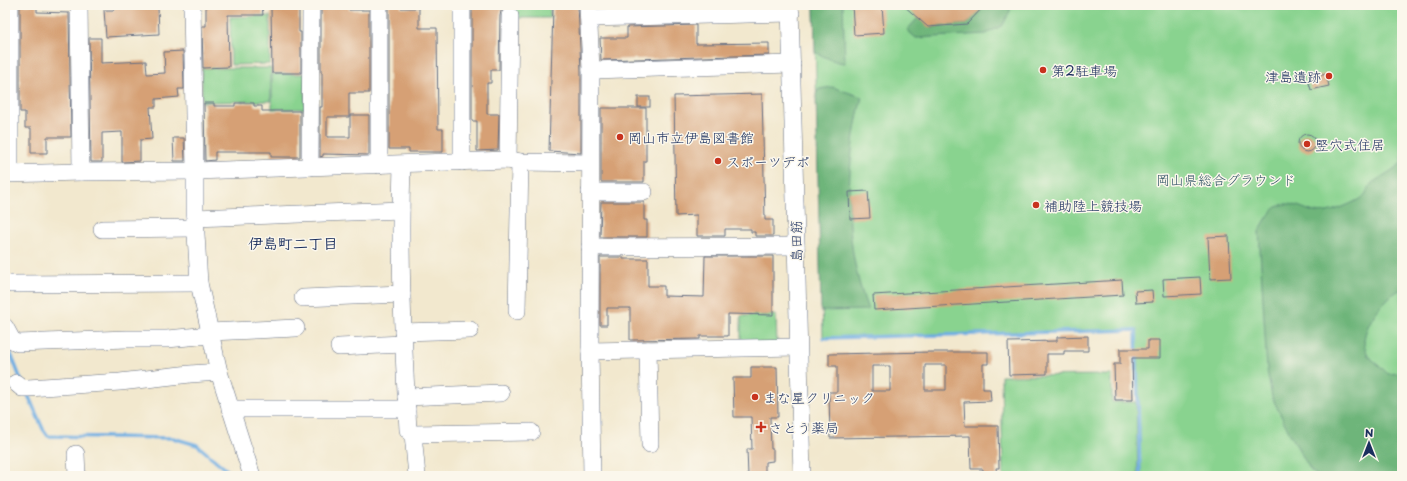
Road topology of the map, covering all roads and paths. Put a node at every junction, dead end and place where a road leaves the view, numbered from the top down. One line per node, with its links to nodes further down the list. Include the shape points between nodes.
1 (10, 5): 12 (street)
2 (79, 5): 20 (street)
3 (192, 5): 19 (street)
4 (311, 5): 18 (street)
5 (379, 5): 16 (street)
6 (462, 5): 14 (street)
7 (790, 9): 8 (street); 10 (street, 島田筋)
8 (588, 11): 11 (street)
9 (510, 16): 13 (street)
10 (792, 64): 11 (street); 27 (street, 島田筋)
11 (591, 70): 15 (street)
12 (8, 111): 21 (street)
13 (514, 161): 14 (street); 15 (street); 33 (street)
14 (462, 162): 17 (street)
15 (590, 163): 22 (street)
16 (379, 165): 17 (street); 18 (street)
17 (402, 165): 24 (street)
18 (310, 168): 19 (street)
19 (195, 171): 20 (street); 25 (street)
20 (82, 172): 21 (street)
21 (8, 174)
22 (590, 192): 23 (street); 28 (street)
23 (644, 192)
24 (401, 210): 25 (street); 31 (street)
25 (195, 223): 26 (street); 29 (street)
26 (102, 229)
27 (796, 246): 28 (street); 40 (street, 島田筋)
28 (590, 247): 42 (street)
29 (199, 283): 30 (street); 37 (street)
30 (10, 284)
31 (402, 294): 32 (street); 38 (street)
32 (303, 298)
33 (517, 311)
34 (5, 327): 37 (street, via 12,340 18,343 168,339)
35 (296, 328): 37 (street)
36 (470, 330): 38 (street)
37 (210, 334): 43 (street)
38 (403, 338): 39 (street); 46 (street)
39 (340, 347)
40 (798, 347): 41 (street); 56 (street, 島田筋)
41 (648, 350): 42 (street); 50 (street)
42 (590, 351): 55 (street)
43 (219, 372): 44 (street, via 28,388 22,388); 47 (street)
44 (16, 383)
45 (501, 393): 46 (street)
46 (406, 403): 47 (street); 49 (street, via 408,430)
47 (230, 409): 53 (street)
48 (531, 432): 49 (street)
49 (413, 434): 54 (street)
50 (650, 444)
51 (76, 454): 52 (street)
52 (76, 476)
53 (252, 476)
54 (417, 476)
55 (592, 476)
56 (802, 476)

